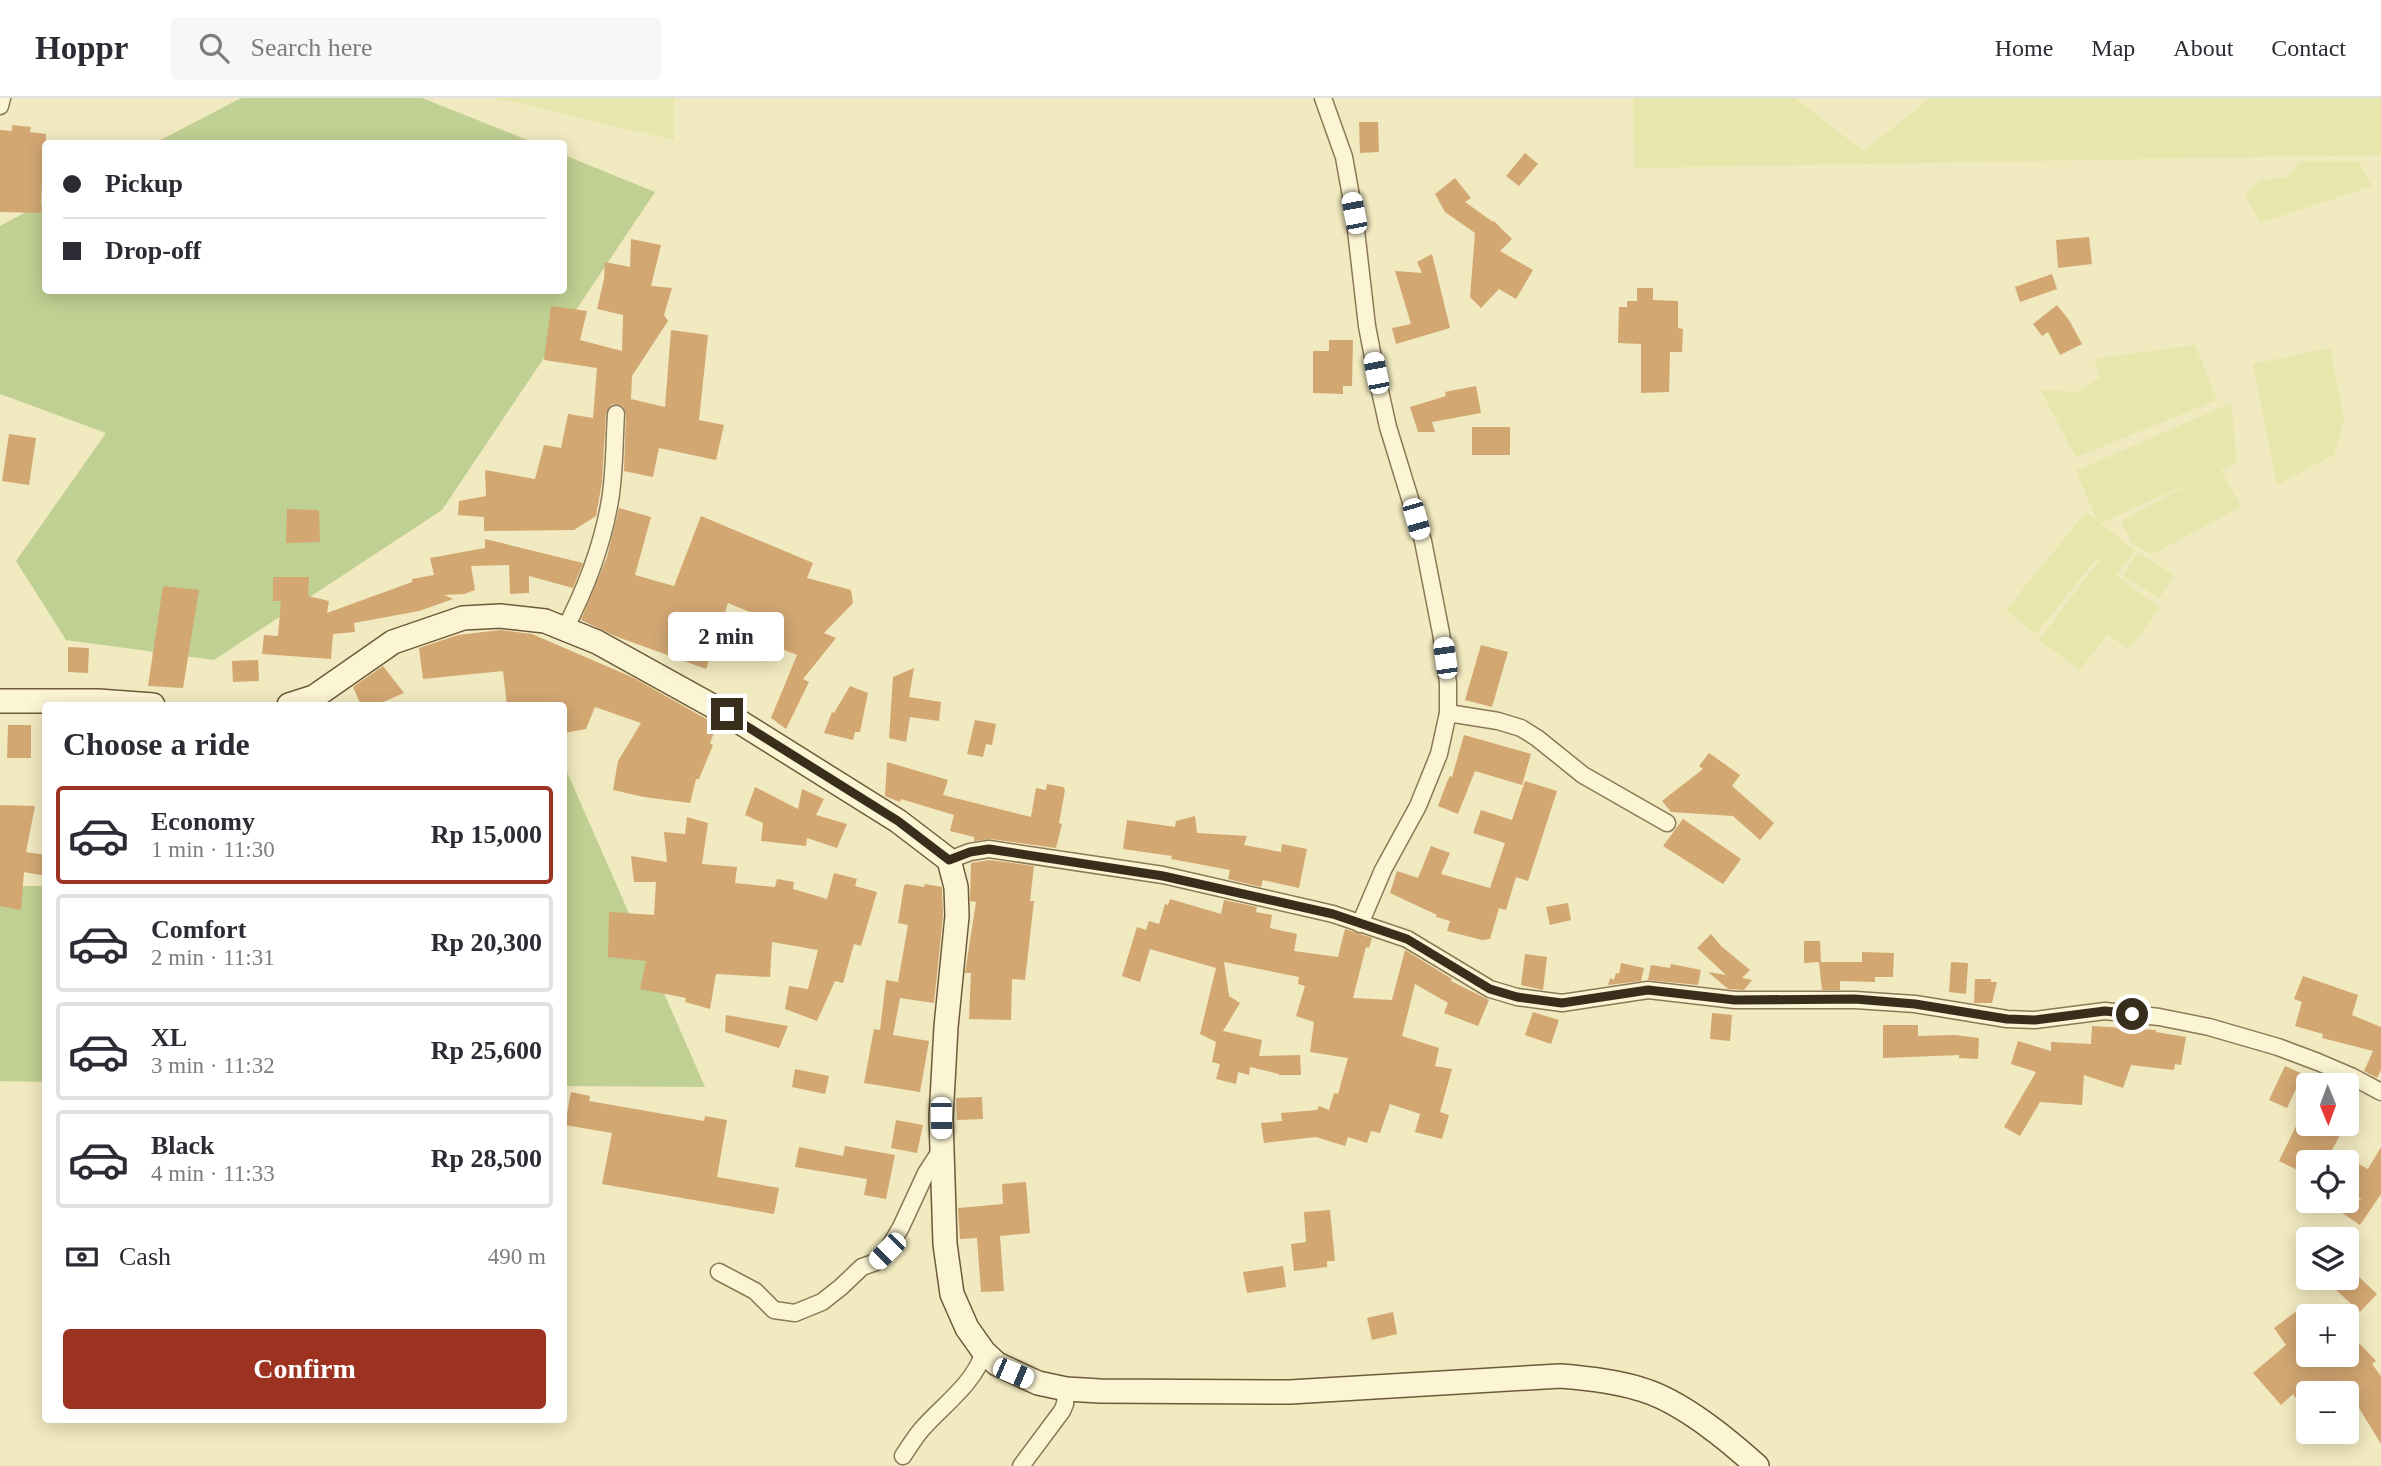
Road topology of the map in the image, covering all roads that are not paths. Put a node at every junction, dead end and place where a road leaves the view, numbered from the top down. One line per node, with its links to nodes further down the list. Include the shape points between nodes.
1 (2, 98): 3 (street)
2 (1323, 98): 9 (street, via 1344,157 1367,326 1388,427 1423,541 1443,646)
3 (0, 106)
4 (617, 414): 5 (street, via 610,504 584,593)
5 (565, 629): 8 (main road, via 545,621 500,616 463,618 393,642 314,697); 11 (main road, via 727,714 898,821)
6 (0, 701): 7 (main road)
7 (112, 702)
8 (298, 702)
9 (1448, 713): 10 (street, via 1521,728 1583,775); 12 (street, via 1439,754 1418,806)
10 (1667, 823)
11 (949, 860): 12 (street, via 989,849 1163,876); 14 (main road, via 957,916 945,1040)
12 (1360, 924): 13 (street, via 1407,939 1490,989 1517,997 1562,1003 1648,990 1735,1000 1855,999 2035,1020 2105,1011 2208,1027 2278,1047)
13 (2381, 1092)
14 (942, 1150): 15 (street, via 887,1251 822,1301 795,1313 774,1310 755,1291); 16 (main road, via 952,1294)
15 (719, 1272)
16 (984, 1352): 17 (main road, via 1013,1373); 18 (street, via 964,1385 921,1430)
17 (1066, 1389): 19 (street, via 1062,1411); 20 (main road, via 1290,1392 1575,1377 1641,1389 1670,1402)
18 (904, 1456)
19 (1021, 1466)
20 (1757, 1466)

